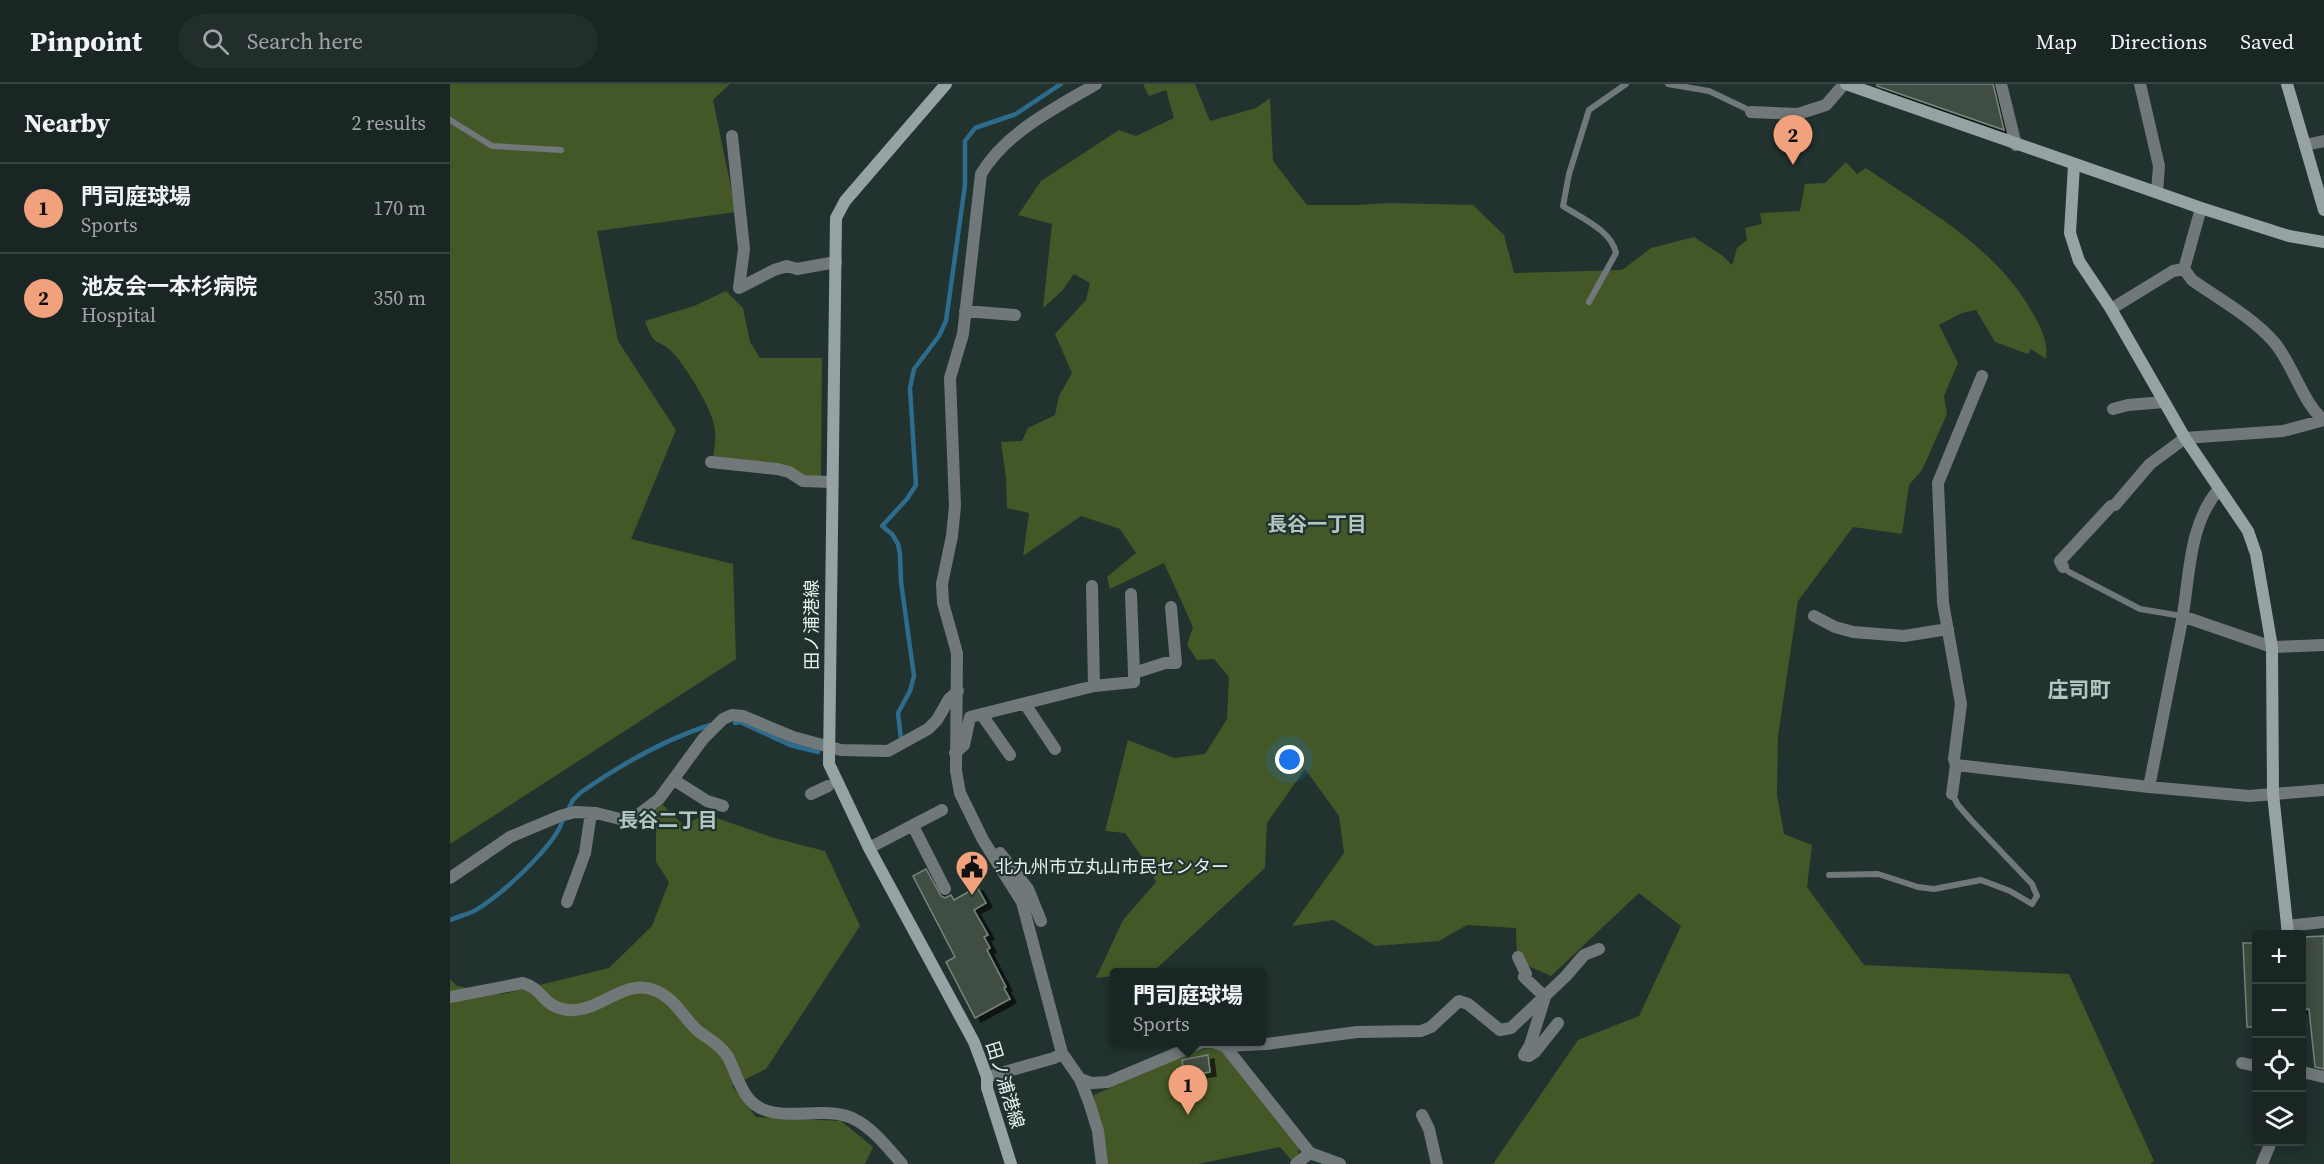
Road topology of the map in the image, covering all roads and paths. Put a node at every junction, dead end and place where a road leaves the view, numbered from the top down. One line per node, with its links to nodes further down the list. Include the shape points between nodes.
1 (946, 84): 21 (street, 田ノ浦港線, via 844,201 836,218)
2 (1096, 84): 25 (street, via 1004,143 981,174)
3 (1626, 84): 23 (lane, via 1589,110 1563,206 1607,235 1615,248 1616,253)
4 (1668, 84): 9 (lane, via 1709,90)
5 (1845, 84): 9 (street, via 1826,105 1798,114); 13 (street)
6 (2001, 84): 13 (street)
7 (2140, 84): 17 (street, via 2159,166)
8 (2287, 84): 14 (street)
9 (1751, 112)
10 (450, 120): 15 (lane, via 492,146)
11 (732, 135): 21 (street, via 744,249 739,288 787,266 797,269)
12 (2324, 141): 14 (street)
13 (2016, 145): 16 (street)
14 (2305, 145): 19 (street)
15 (561, 150)
16 (2074, 165): 17 (street); 24 (street, via 2070,233 2079,261)
17 (2157, 192): 18 (street)
18 (2201, 207): 20 (street, via 2289,236); 22 (street)
19 (2324, 210)
20 (2324, 242)
21 (836, 262): 33 (street, 田ノ浦港線)
22 (2184, 269): 24 (street); 30 (street, via 2192,280 2274,342 2290,364 2314,413)
23 (1589, 302)
24 (2111, 309): 28 (street)
25 (965, 311): 26 (street); 46 (street, via 963,334 950,378 955,506 942,584 943,603 957,653)
26 (1016, 315)
27 (1982, 376): 41 (street, via 1938,483 1943,603)
28 (2164, 402): 29 (street); 31 (street)
29 (2113, 409)
30 (2324, 420): 31 (street, via 2283,431)
31 (2185, 438): 34 (street); 35 (street, via 2150,464 2060,561)
32 (711, 462): 33 (street, via 777,469 803,481)
33 (831, 482): 49 (street, 田ノ浦港線)
34 (2219, 489): 40 (street, via 2193,542); 43 (street, via 2248,531 2256,554)
35 (2063, 567): 40 (lane, via 2140,609)
36 (1092, 586): 45 (street)
37 (1131, 594): 44 (street)
38 (1171, 607): 44 (street, via 1176,663)
39 (1814, 615): 41 (street, via 1853,632 1904,636)
40 (2182, 616): 43 (street); 56 (street)
41 (1948, 629): 53 (street, via 1961,704)
42 (2324, 645): 43 (street)
43 (2272, 647): 60 (street)
44 (1134, 673): 45 (street, via 1134,682)
45 (1094, 686): 47 (street)
46 (958, 691): 49 (street, via 928,729 888,751); 51 (street)
47 (1024, 704): 48 (street); 50 (street)
48 (982, 715): 51 (street, via 970,717 964,745); 52 (street)
49 (830, 747): 54 (street, via 732,715 703,739); 66 (street, 田ノ浦港線, via 829,764)
50 (1056, 749)
51 (955, 753): 65 (street, via 960,793)
52 (1010, 755)
53 (1956, 765): 56 (street); 59 (street)
54 (674, 780): 61 (street, via 707,801); 63 (street, via 659,799 634,818 624,820)
55 (828, 786): 58 (street)
56 (2149, 787): 60 (street, via 2249,796)
57 (2324, 790): 60 (street)
58 (811, 794)
59 (1952, 794): 67 (lane, via 1971,820 2032,884 2037,896 2032,904 1981,880 1934,889 1878,874)
60 (2273, 794): 73 (street)
61 (723, 806)
62 (942, 810): 64 (street)
63 (591, 813): 68 (street, via 568,814 524,830); 70 (street, via 585,853)
64 (913, 826): 66 (street); 69 (street)
65 (983, 840): 71 (street, via 988,838 1028,889); 82 (street, via 1022,902)
66 (869, 848): 86 (street, 田ノ浦港線, via 974,1042)
67 (1829, 875)
68 (450, 878)
69 (945, 889)
70 (567, 902)
71 (1041, 921)
72 (2324, 922): 73 (street)
73 (2287, 930)
74 (1599, 949): 76 (street, via 1584,955)
75 (1518, 957): 76 (street, via 1524,977)
76 (1545, 996): 78 (street, via 1524,1055 1535,1052); 79 (street, via 1517,1024 1500,1030 1459,1001 1431,1027 1421,1031 1357,1032)
77 (450, 997): 92 (street, via 523,983 534,986 547,1004 567,1010 594,1005 636,987 655,990 675,1003 724,1052 754,1104 776,1113 820,1113 854,1119)
78 (1558, 1023)
79 (1266, 1044)
80 (1194, 1046): 88 (street, via 1108,1082)
81 (1225, 1046): 91 (street)
82 (1062, 1053): 86 (street); 88 (street)
83 (2242, 1063): 84 (street)
84 (2252, 1065)
85 (2306, 1073): 87 (street)
86 (987, 1077): 93 (street, 田ノ浦港線)
87 (2324, 1077)
88 (1080, 1079): 94 (street, via 1098,1131)
89 (1422, 1115): 97 (street)
90 (2269, 1146): 98 (street)
91 (1310, 1153): 95 (street); 96 (street)
92 (902, 1164)
93 (1011, 1164)
94 (1102, 1164)
95 (1296, 1164)
96 (1340, 1164)
97 (1437, 1164)
98 (2262, 1164)

